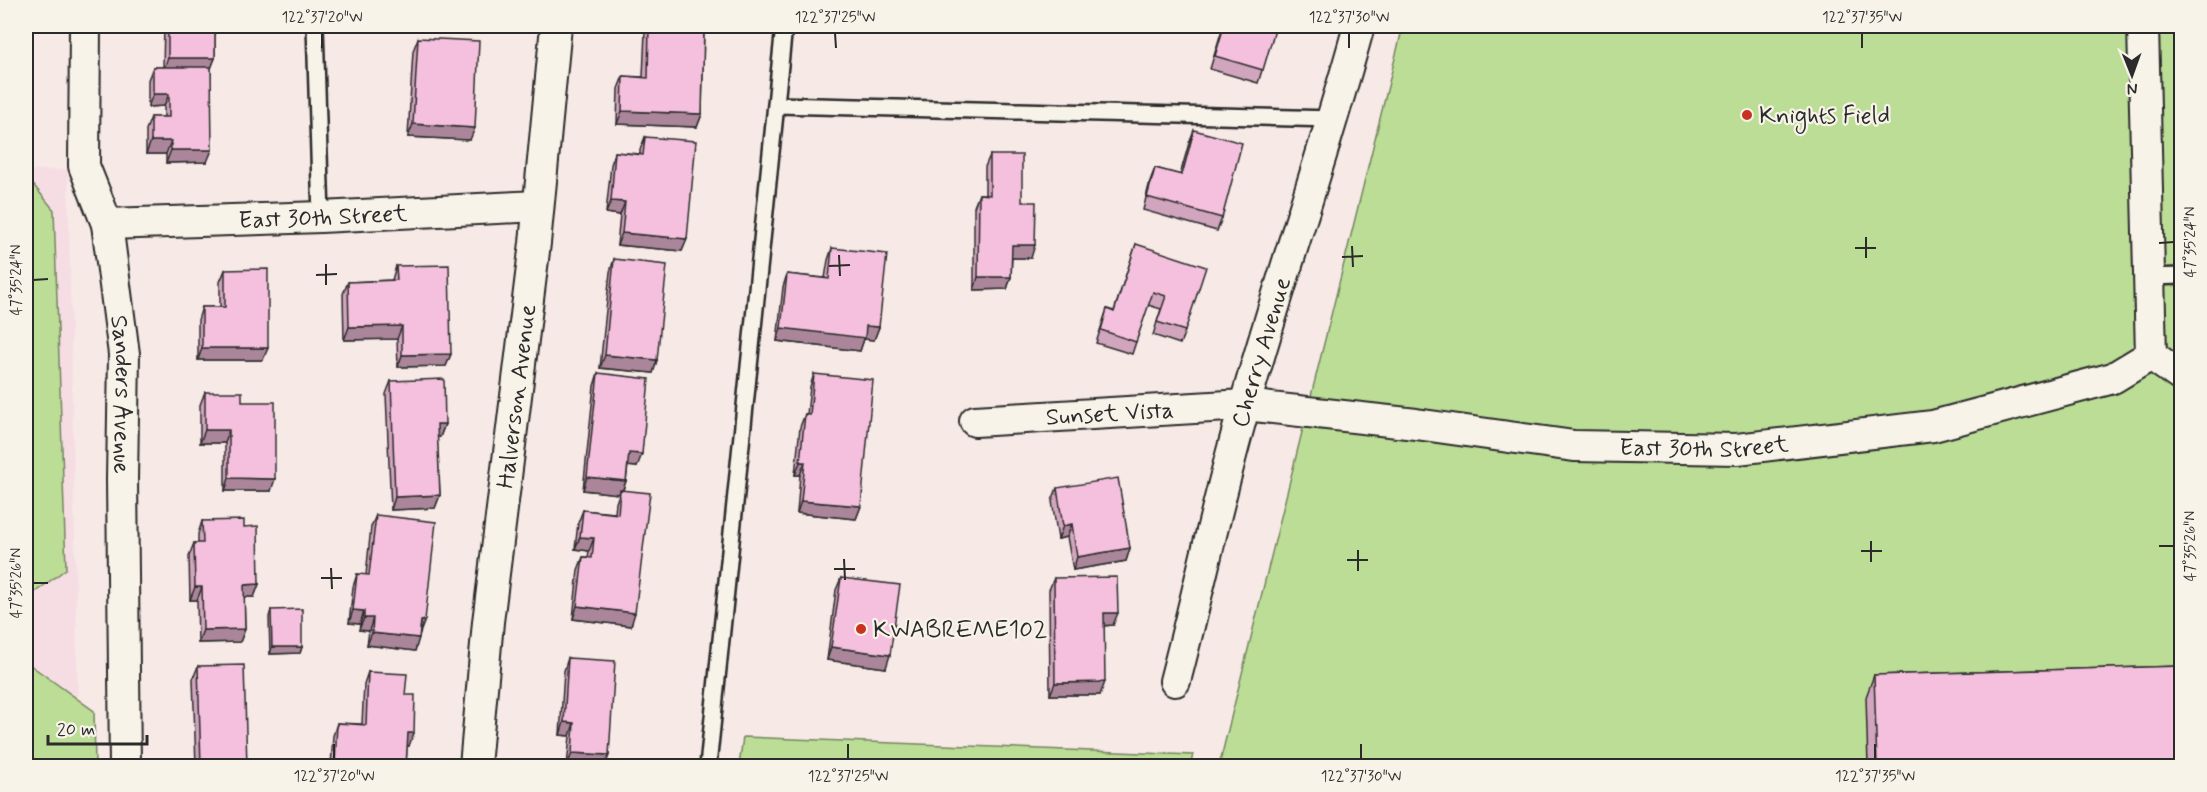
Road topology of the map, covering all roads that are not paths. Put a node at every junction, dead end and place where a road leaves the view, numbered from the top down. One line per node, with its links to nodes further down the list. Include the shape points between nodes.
1 (85, 26): 11 (street, Sanders Avenue, via 84,166)
2 (315, 26): 10 (lane)
3 (556, 26): 9 (street, Halverson Avenue)
4 (784, 26): 7 (lane)
5 (1359, 26): 8 (street, Cherry Avenue)
6 (2143, 26): 13 (street)
7 (777, 105): 8 (lane); 21 (lane)
8 (1334, 119): 16 (street, Cherry Avenue)
9 (538, 206): 10 (street, East 30th Street); 20 (street, Halverson Avenue, via 488,622)
10 (321, 217): 11 (street, East 30th Street)
11 (107, 224): 19 (street, Sanders Avenue, via 124,354)
12 (2181, 276): 13 (lane)
13 (2149, 277): 14 (street)
14 (2151, 355): 15 (street); 16 (street, East 30th Street, via 2113,378 1933,426 1737,449 1574,446)
15 (2181, 377)
16 (1245, 405): 17 (street, Sunset Vista); 18 (street, Cherry Avenue, via 1215,510)
17 (975, 421)
18 (1175, 681)
19 (126, 766)
20 (475, 766)
21 (708, 766)

